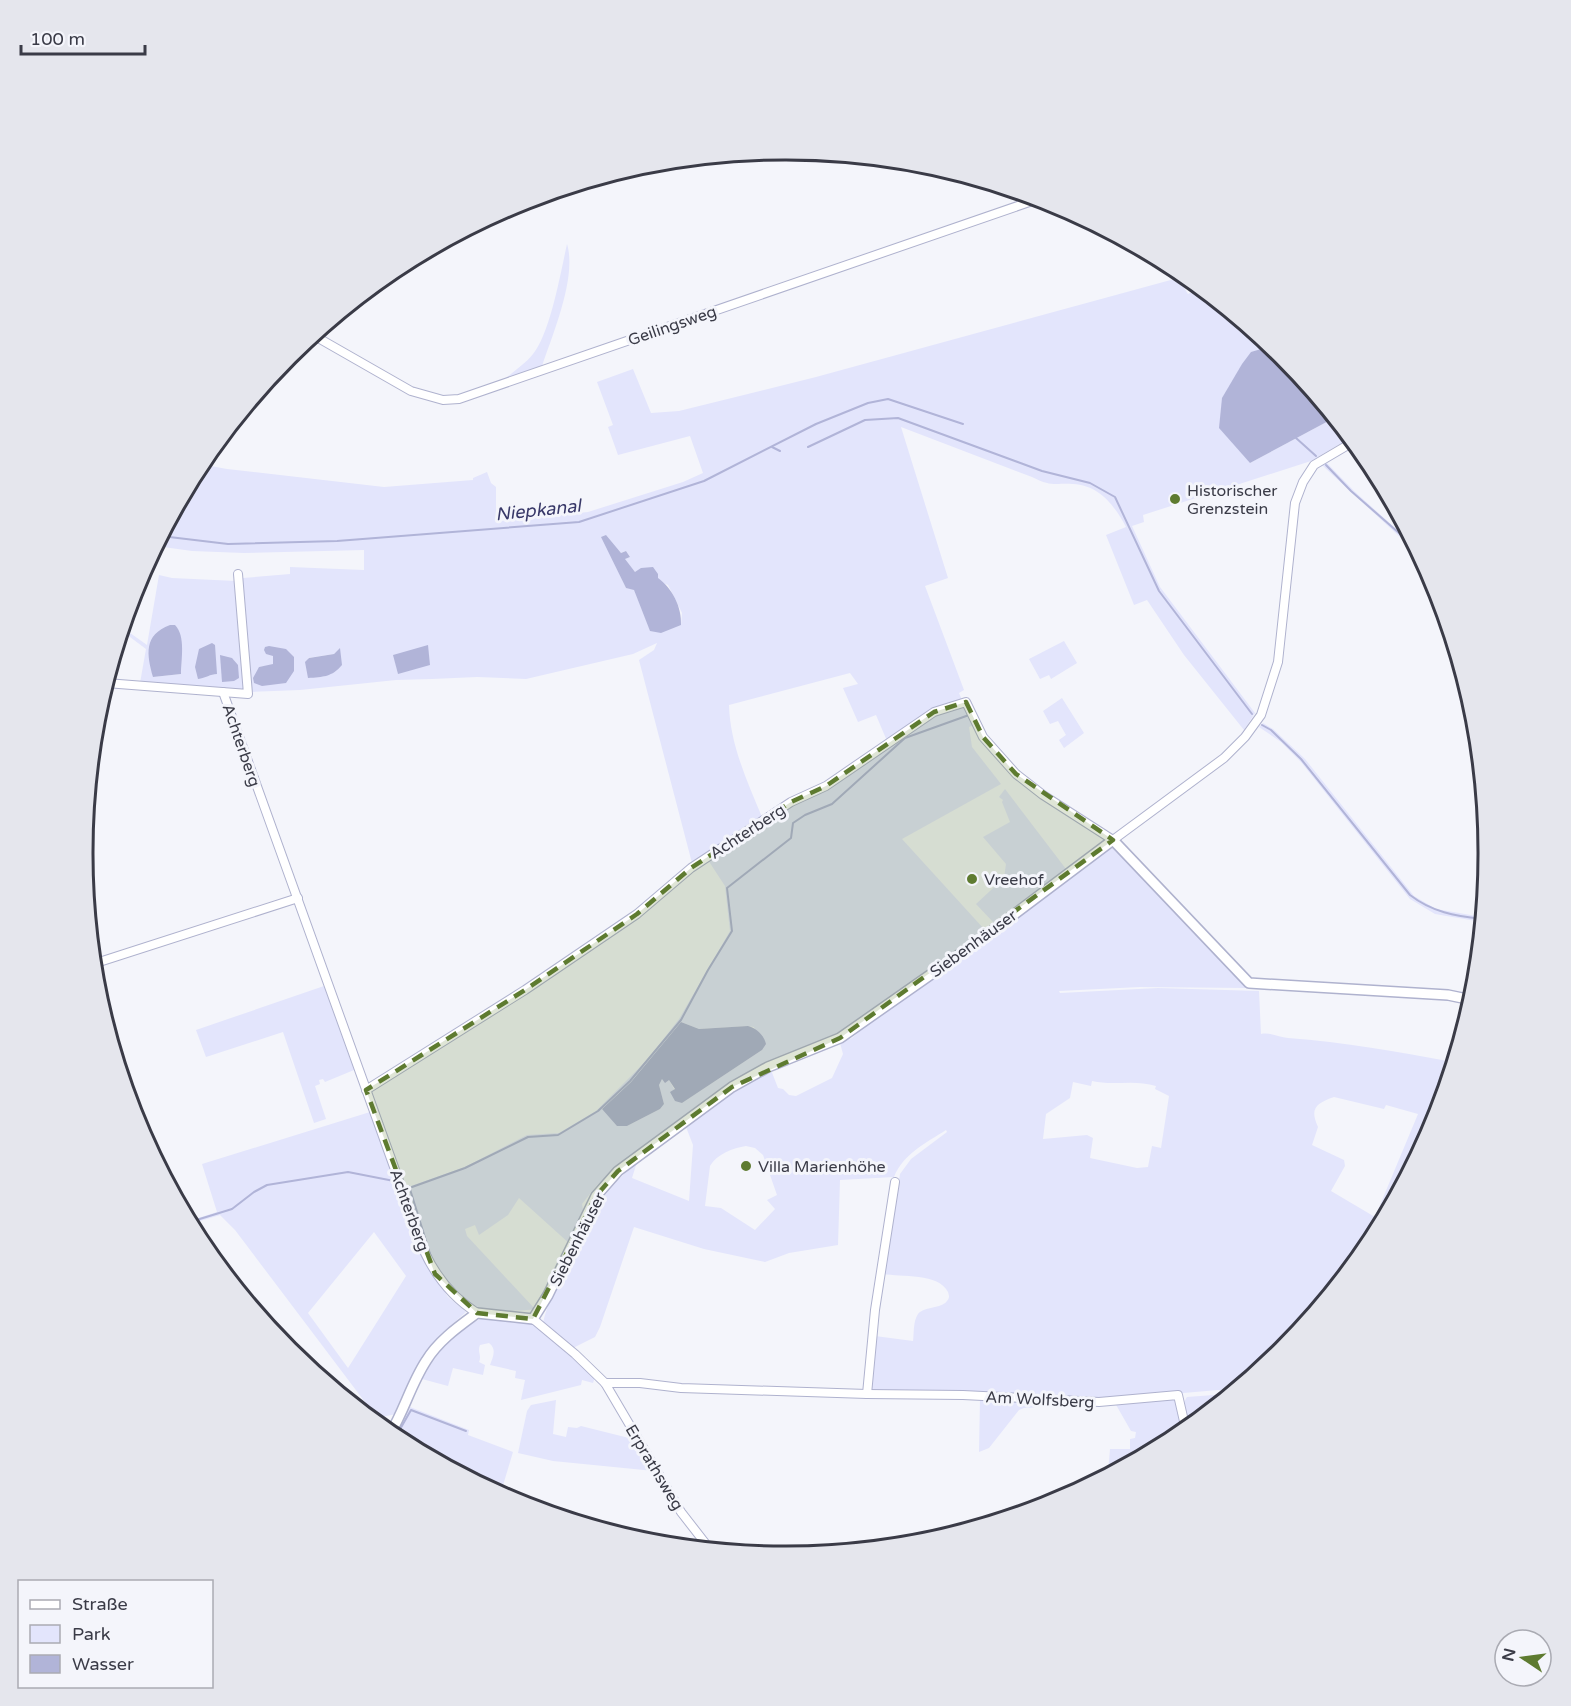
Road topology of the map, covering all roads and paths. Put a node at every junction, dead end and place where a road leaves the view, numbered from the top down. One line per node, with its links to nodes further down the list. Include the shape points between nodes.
1 (1024, 203): 2 (street, Geilingsweg, via 459,399 443,400 411,391)
2 (321, 339)
3 (1346, 446): 7 (street, via 1314,465 1295,503 1278,662 1261,715 1224,758)
4 (238, 574): 6 (street, Achterberg, via 248,694)
5 (115, 684): 6 (street, Achterberg)
6 (224, 692): 8 (street, Achterberg)
7 (1113, 840): 10 (street, via 1249,983); 11 (street, Achterberg, via 1016,774 983,736 966,702 934,712 826,786 791,802 691,868 637,914 535,984); 14 (street, Siebenhäuser, via 840,1038 768,1067 732,1087 618,1171 596,1196 549,1295)
8 (298, 898): 9 (street); 11 (street, Achterberg)
9 (102, 961)
10 (1462, 998)
11 (366, 1090): 13 (street, Achterberg, via 435,1274)
12 (895, 1182): 16 (street, via 874,1310)
13 (477, 1313): 14 (street); 18 (street, via 448,1334 426,1361)
14 (533, 1319): 15 (street, Erprathsweg)
15 (605, 1383): 16 (street, Am Wolfsberg); 19 (street, Erprathsweg, via 681,1512)
16 (867, 1394): 17 (street, Am Wolfsberg, via 1099,1402 1178,1395)
17 (1184, 1419)
18 (396, 1425)
19 (703, 1541)

